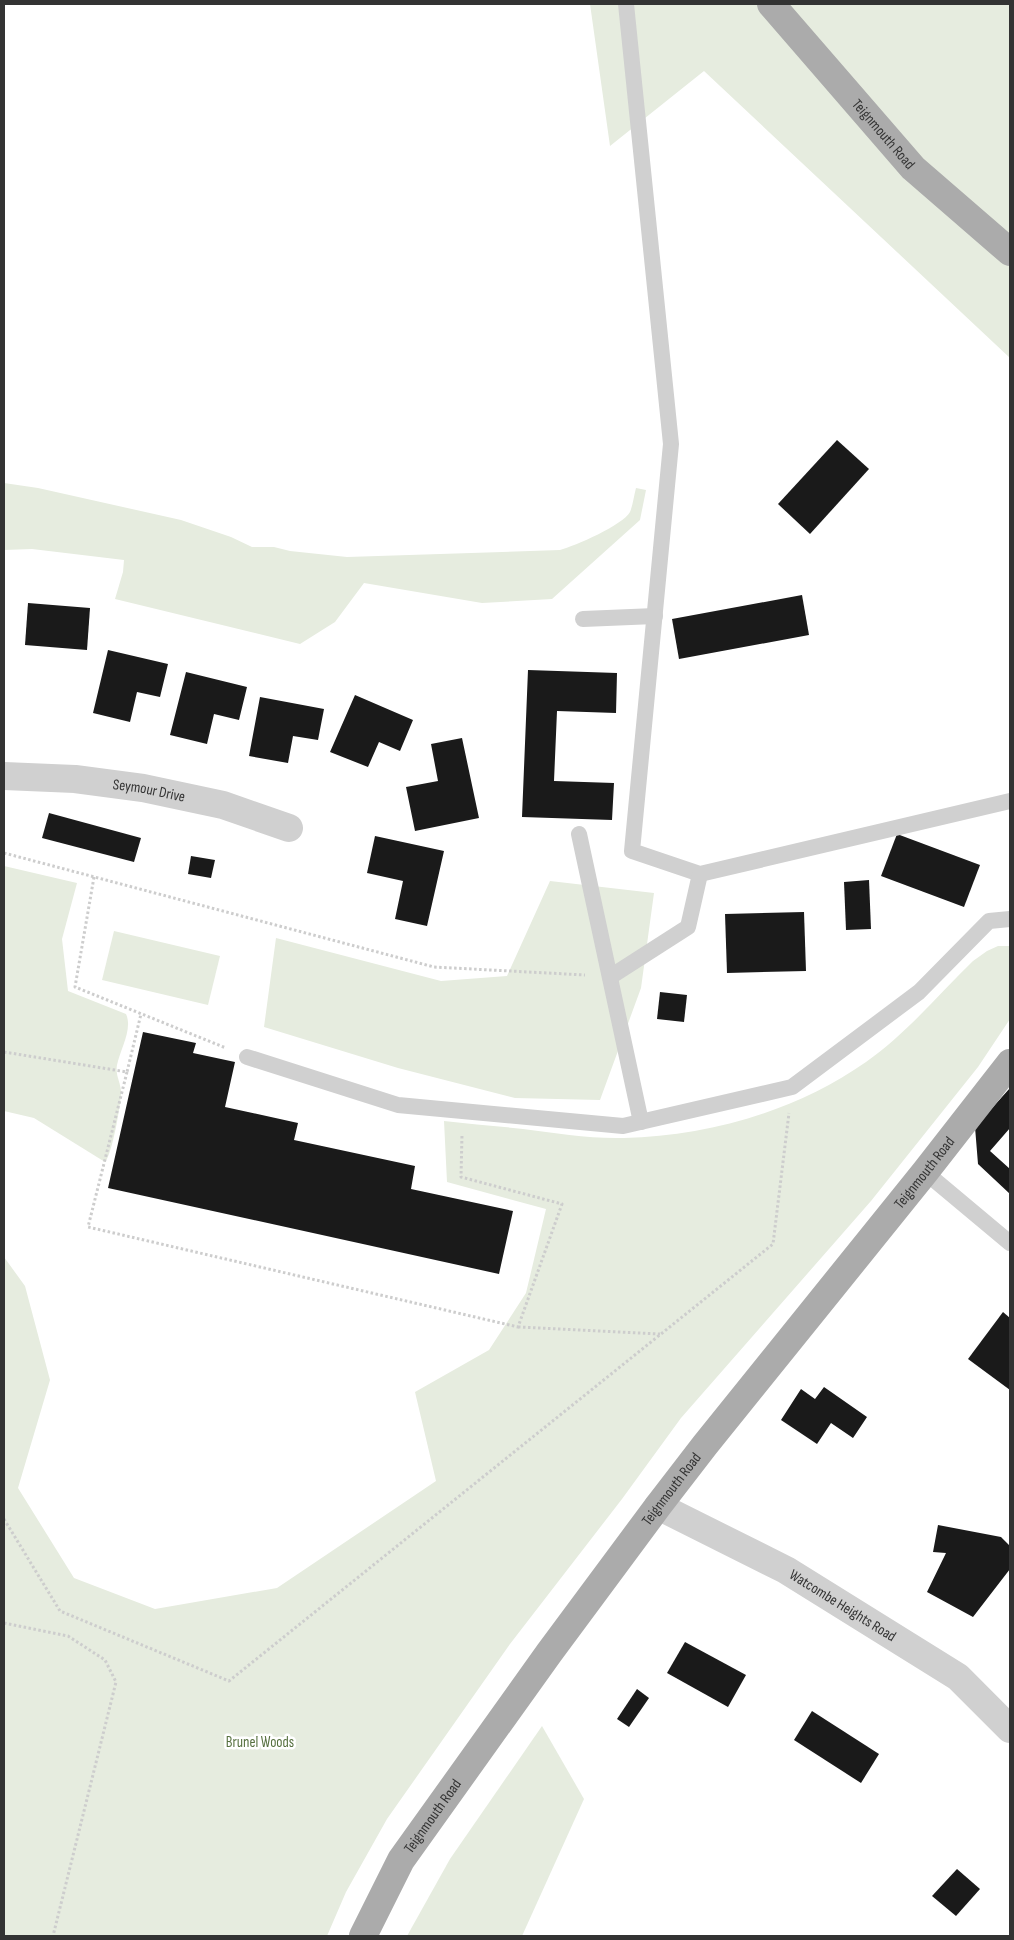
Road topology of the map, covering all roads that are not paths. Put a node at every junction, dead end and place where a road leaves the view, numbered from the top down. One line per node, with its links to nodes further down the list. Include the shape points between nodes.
1 (626, 4): 4 (lane, via 671,444)
2 (771, 4): 3 (main road, Teignmouth Road, via 913,168)
3 (1010, 252)
4 (654, 616): 5 (lane); 10 (lane, via 632,850)
5 (583, 619)
6 (4, 776): 8 (street, Seymour Drive, via 75,779 143,788 223,805)
7 (1010, 802): 10 (lane)
8 (289, 828)
9 (579, 834): 12 (lane)
10 (700, 874): 12 (lane, via 688,928)
11 (1010, 919): 15 (lane, via 989,921 919,992 792,1087)
12 (610, 977): 15 (lane)
13 (247, 1057): 15 (lane, via 398,1105 624,1126)
14 (1010, 1063): 16 (main road, Teignmouth Road)
15 (641, 1122)
16 (925, 1172): 17 (lane); 18 (main road, Teignmouth Road)
17 (1010, 1243)
18 (658, 1506): 19 (street, Watcombe Heights Road, via 786,1570 958,1677); 20 (main road, Teignmouth Road, via 401,1860)
19 (1010, 1730)
20 (363, 1936)

